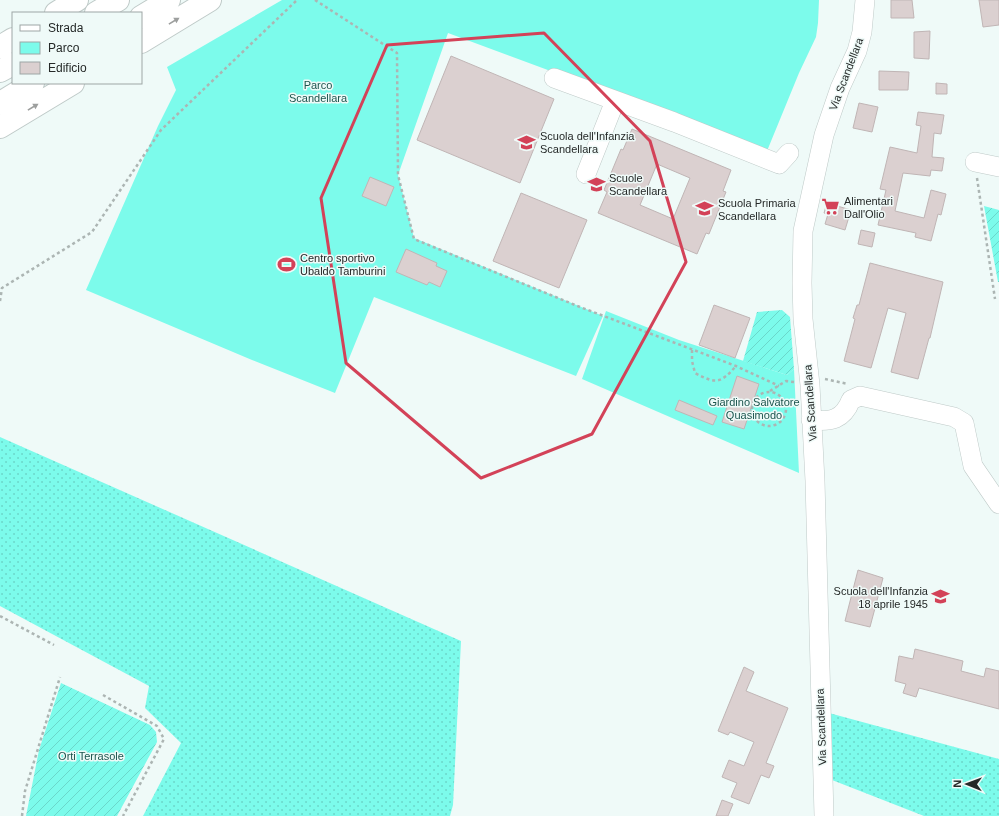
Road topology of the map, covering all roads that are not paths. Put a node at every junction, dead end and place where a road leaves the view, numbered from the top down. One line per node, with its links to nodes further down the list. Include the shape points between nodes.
1 (77, 0): 6 (highway)
2 (118, 0): 7 (highway)
3 (169, 0): 8 (highway)
4 (210, 0): 10 (highway, one-way to 4)
5 (865, 0): 24 (street, Via Scandellara, via 857,51 840,88 824,134 803,231 803,312)
6 (58, 12)
7 (98, 12)
8 (142, 16)
9 (12, 40): 11 (highway)
10 (142, 41)
11 (0, 47)
12 (12, 65): 13 (highway)
13 (0, 72)
14 (554, 78): 17 (street)
15 (31, 84): 18 (highway)
16 (71, 84): 19 (highway, one-way to 16)
17 (615, 101): 20 (street, via 779,164); 23 (street)
18 (0, 103)
19 (0, 127)
20 (789, 153)
21 (975, 162): 22 (street)
22 (999, 167)
23 (586, 174)
24 (811, 420): 25 (street, via 826,421 836,418 847,411 851,400 860,396 954,417 964,423 973,466); 26 (street, Via Scandellara)
25 (999, 504)
26 (824, 816)

